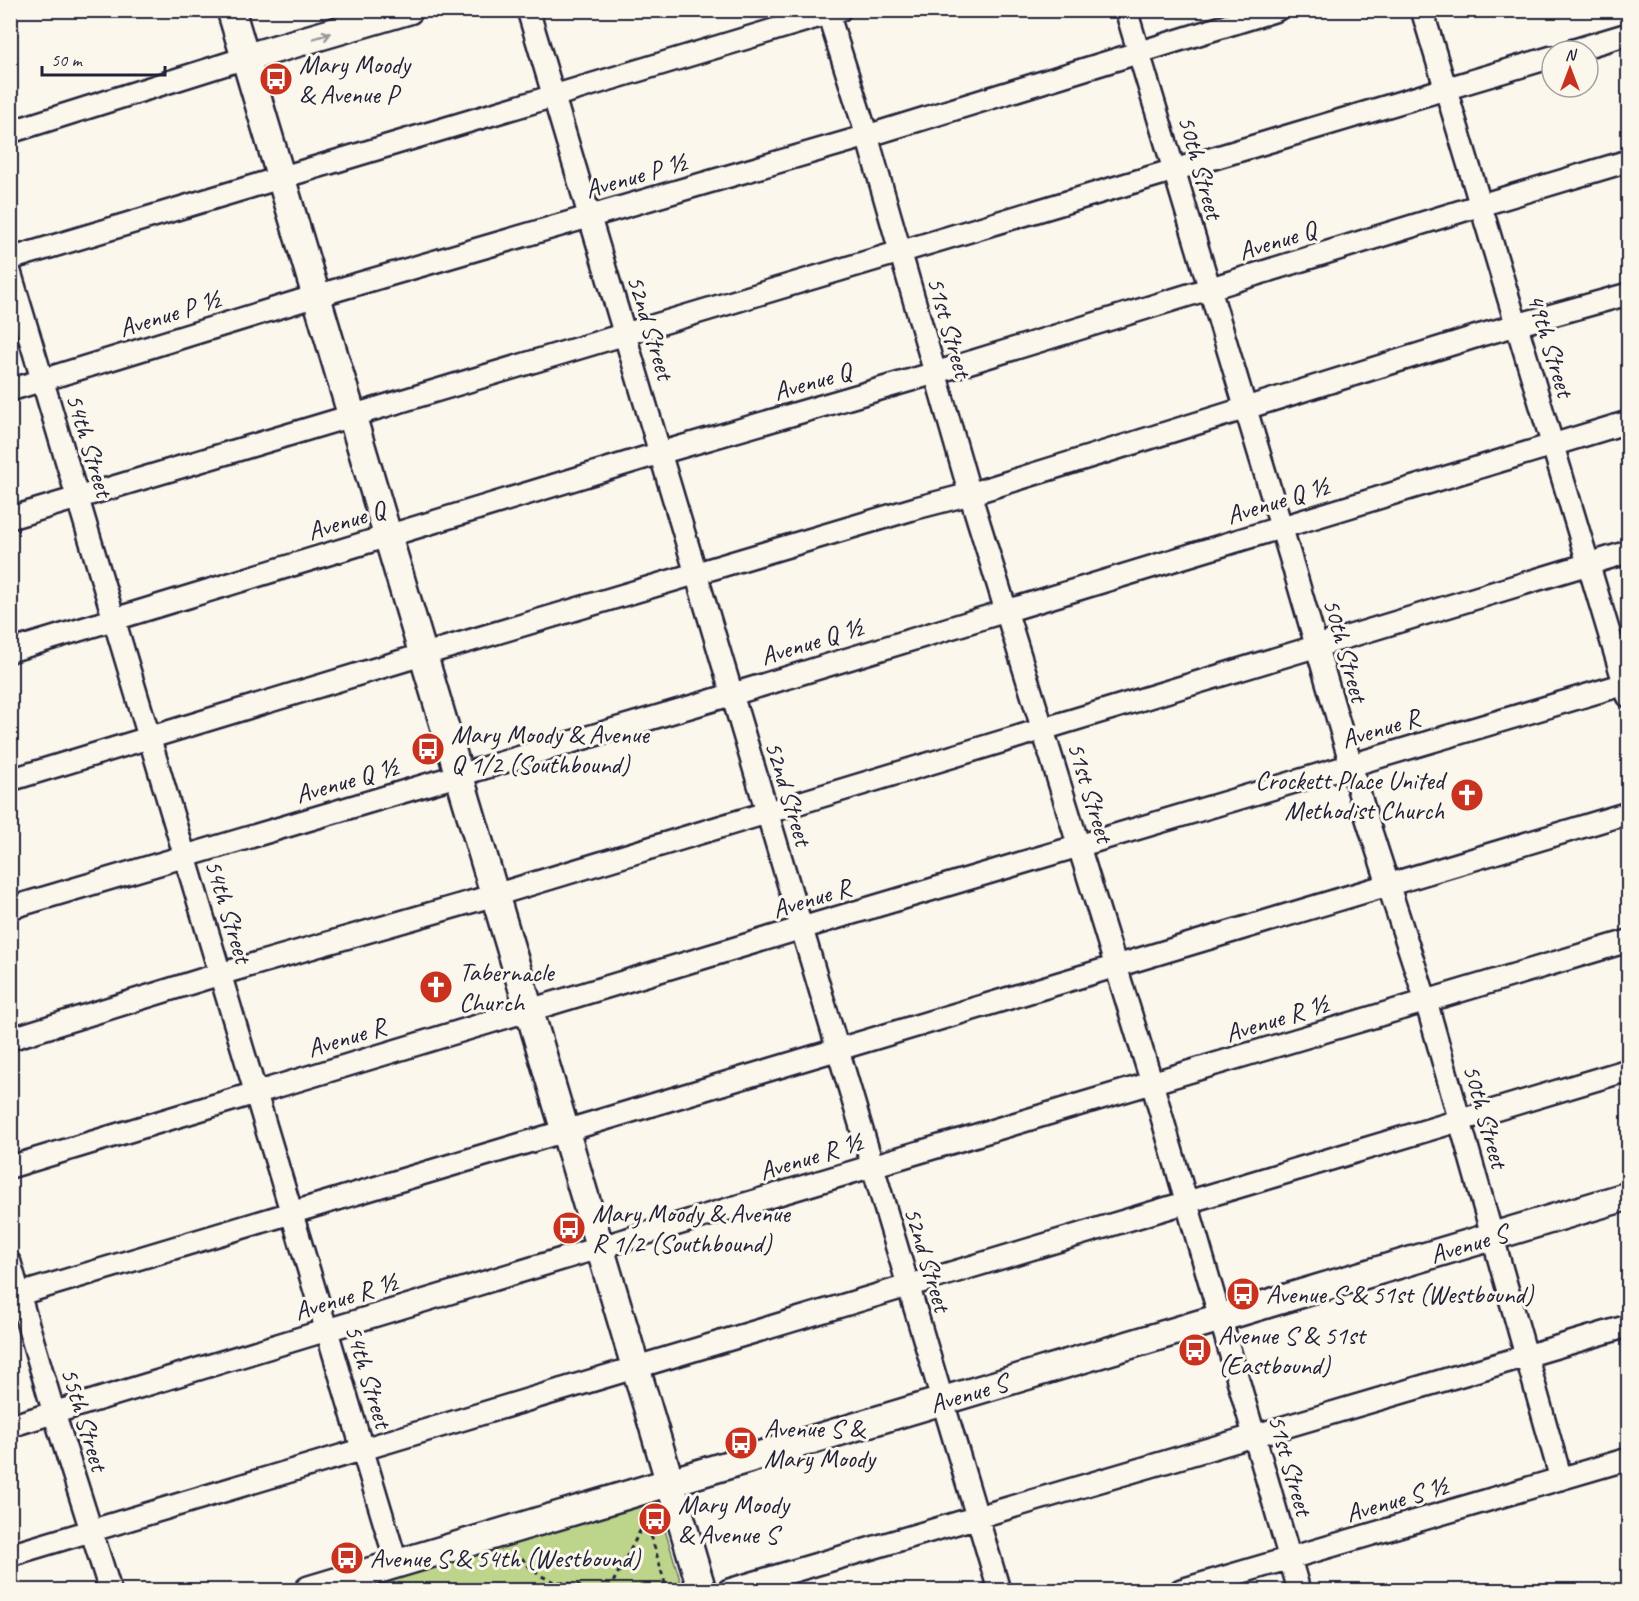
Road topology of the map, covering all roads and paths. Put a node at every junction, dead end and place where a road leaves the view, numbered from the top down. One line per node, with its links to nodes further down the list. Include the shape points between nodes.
1 (231, 10): 11 (main road)
2 (409, 10): 11 (main road, one-way to 2)
3 (528, 10): 14 (street, 52nd Street)
4 (1126, 10): 10 (street, 50th Street)
5 (1277, 10): 10 (street, Avenue P ½)
6 (1422, 10): 13 (street, 49th Street)
7 (831, 12): 14 (street); 16 (street, 51st Street)
8 (1629, 34): 9 (street)
9 (1600, 42)
10 (1139, 51): 16 (street, Avenue P ½); 18 (street, 50th Street)
11 (246, 58): 15 (street); 19 (main road)
12 (1540, 61): 13 (street)
13 (1446, 88): 18 (street); 20 (street, 49th Street)
14 (554, 96): 19 (street); 21 (street, 52nd Street)
15 (10, 132)
16 (867, 135): 21 (street, Avenue P ½); 22 (street, 51st Street)
17 (1629, 162): 20 (street, Avenue Q)
18 (1174, 170): 22 (street); 25 (street, 50th Street)
19 (281, 178): 23 (street); 27 (main road)
20 (1481, 205): 25 (street, Avenue Q); 28 (street, 49th Street)
21 (590, 217): 27 (street, Avenue P ½); 29 (street, 52nd Street)
22 (900, 252): 29 (street); 30 (street, 51st Street)
23 (10, 259)
24 (10, 272): 31 (street, 54th Street)
25 (1209, 289): 30 (street, Avenue Q); 33 (street, 50th Street)
26 (1629, 294): 28 (street)
27 (316, 296): 31 (street, Avenue P ½); 34 (main road)
28 (1517, 325): 33 (street); 36 (street, 49th Street)
29 (625, 334): 34 (street); 37 (street, 52nd Street)
30 (935, 373): 37 (street, Avenue Q); 38 (street, 51st Street)
31 (43, 380): 32 (street, Avenue P ½); 39 (street, 54th Street)
32 (10, 390)
33 (1245, 409): 38 (street); 41 (street, 50th Street)
34 (352, 416): 39 (street); 42 (main road)
35 (1629, 422): 36 (street, Avenue Q ½)
36 (1553, 445): 41 (street, Avenue Q ½); 44 (street, 49th Street)
37 (660, 453): 42 (street, Avenue Q); 45 (street, 52nd Street)
38 (970, 494): 45 (street); 46 (street, 51st Street)
39 (78, 498): 40 (street); 47 (street, 54th Street)
40 (10, 518)
41 (1281, 527): 46 (street, Avenue Q ½); 48 (street, 50th Street)
42 (388, 536): 47 (street, Avenue Q); 50 (main road)
43 (1629, 552): 44 (street)
44 (1589, 563): 48 (street); 51 (street, 49th Street)
45 (696, 574): 50 (street); 52 (street, 52nd Street)
46 (1006, 610): 52 (street, Avenue Q ½); 53 (street, 51st Street)
47 (114, 619): 49 (street, Avenue Q); 54 (street, 54th Street)
48 (1317, 646): 53 (street); 55 (street, 50th Street)
49 (10, 651)
50 (423, 654): 54 (street); 56 (main road)
51 (1627, 688): 55 (street, Avenue R)
52 (732, 694): 56 (street, Avenue Q ½); 58 (street, 52nd Street)
53 (1043, 728): 58 (street); 60 (street, 51st Street)
54 (150, 738): 57 (street); 61 (street, 54th Street)
55 (1351, 765): 60 (street, Avenue R); 62 (street, 50th Street)
56 (459, 775): 61 (street, Avenue Q ½); 63 (main road)
57 (10, 780)
58 (767, 812): 63 (street); 65 (street, 52nd Street)
59 (1629, 813): 62 (street)
60 (1080, 846): 65 (street, Avenue R); 67 (street, 51st Street)
61 (184, 855): 64 (street, Avenue Q ½); 68 (street, 54th Street)
62 (1388, 885): 67 (street); 69 (street, 50th Street)
63 (495, 895): 68 (street); 70 (main road)
64 (10, 908)
65 (802, 928): 70 (street, Avenue R); 72 (street, 52nd Street)
66 (1629, 941): 69 (street, Avenue R ½)
67 (1117, 966): 72 (street); 74 (street, 51st Street)
68 (220, 974): 71 (street); 75 (street, 54th Street)
69 (1426, 1001): 74 (street, Avenue R ½); 76 (street, 50th Street)
70 (529, 1011): 75 (street, Avenue R); 77 (main road)
71 (10, 1039)
72 (838, 1050): 77 (street); 78 (street, 52nd Street)
73 (1629, 1070): 76 (street)
74 (1152, 1083): 78 (street, Avenue R ½); 81 (street, 51st Street)
75 (256, 1092): 79 (street, Avenue R); 82 (street, 54th Street)
76 (1460, 1122): 81 (street); 83 (street, 50th Street)
77 (565, 1131): 82 (street); 84 (main road)
78 (873, 1166): 84 (street, Avenue R ½); 86 (street, 52nd Street)
79 (10, 1167)
80 (1629, 1196): 83 (main road, Avenue S)
81 (1187, 1202): 86 (street); 88 (street, 51st Street)
82 (292, 1213): 87 (street); 90 (street, 54th Street)
83 (1492, 1237): 88 (main road, Avenue S); 91 (street, 50th Street)
84 (600, 1248): 90 (street, Avenue R ½); 92 (main road)
85 (10, 1263): 87 (street, 55th Street)
86 (908, 1285): 92 (street); 93 (street, 52nd Street)
87 (15, 1296): 94 (street, 55th Street)
88 (1220, 1318): 93 (main road, Avenue S); 96 (street, 51st Street)
89 (1629, 1326): 91 (street)
90 (327, 1330): 94 (street, Avenue R ½); 97 (street, 54th Street)
91 (1526, 1357): 96 (street); 99 (street, 50th Street)
92 (635, 1367): 97 (street); 100 (main road)
93 (943, 1402): 100 (main road, Avenue S); 101 (street, 52nd Street)
94 (54, 1413): 95 (street, Avenue R ½); 102 (street, 55th Street)
95 (10, 1426)
96 (1255, 1438): 101 (street); 105 (street, 51st Street)
97 (362, 1449): 102 (street); 106 (street, 54th Street)
98 (1629, 1459): 99 (street, Avenue S ½)
99 (1561, 1479): 105 (street, Avenue S ½)
100 (670, 1484): 106 (main road, Avenue S); 112 (main road)
101 (978, 1518): 113 (street); 114 (street, 52nd Street)
102 (90, 1531): 103 (street); 107 (street, 55th Street)
103 (10, 1555)
104 (522, 1558): 109 (path, via 534,1572 556,1582 579,1584)
105 (1290, 1558): 115 (street, Avenue S ½); 116 (street, 51st Street)
106 (397, 1564): 108 (main road, Avenue S)
107 (110, 1590)
108 (309, 1590)
109 (587, 1590)
110 (609, 1590): 111 (path, via 640,1531 650,1532)
111 (668, 1590)
112 (702, 1590)
113 (729, 1590)
114 (999, 1590)
115 (1181, 1590)
116 (1299, 1590)

